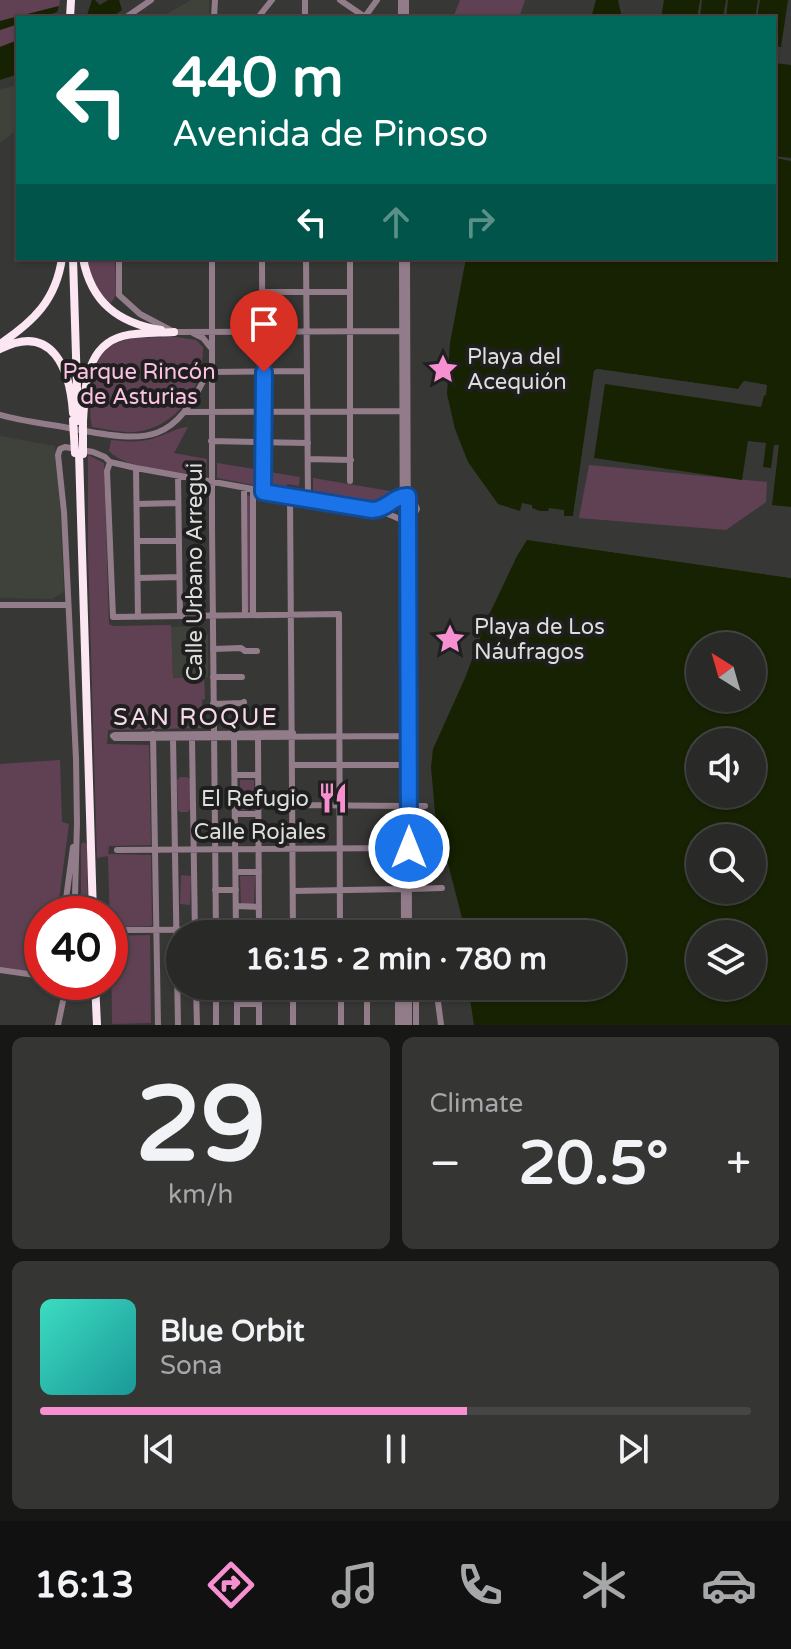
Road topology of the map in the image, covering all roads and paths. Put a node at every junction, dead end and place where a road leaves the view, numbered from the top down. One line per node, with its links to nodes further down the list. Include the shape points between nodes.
1 (151, 0): 6 (street)
2 (272, 0): 7 (street)
3 (305, 0): 5 (street)
4 (340, 0): 8 (street)
5 (305, 15)
6 (128, 16)
7 (260, 16)
8 (362, 16)
9 (62, 260): 28 (highway, via 47,302)
10 (73, 260): 42 (highway)
11 (84, 260): 23 (highway, via 92,287 109,309 133,323)
12 (119, 260): 23 (street, via 119,295 140,314)
13 (212, 260): 25 (street, Calle Urbano Arregui)
14 (262, 260): 18 (street)
15 (306, 260): 19 (street)
16 (350, 260): 20 (street)
17 (404, 260): 22 (street)
18 (262, 292): 19 (street); 21 (street)
19 (307, 292): 20 (street); 26 (street)
20 (350, 292): 27 (street)
21 (263, 331): 25 (street); 26 (street); 33 (street)
22 (404, 331): 27 (street); 37 (street); 58 (street)
23 (174, 332): 24 (street); 42 (highway, via 124,336 100,349 90,368)
24 (192, 332): 25 (street); 29 (street)
25 (212, 332): 29 (street, Calle Urbano Arregui)
26 (307, 332): 27 (street); 31 (street)
27 (350, 332): 36 (street)
28 (0, 346): 42 (highway, via 29,341 54,352 66,373)
29 (211, 348): 30 (street, Calle Urbano Arregui); 34 (street)
30 (211, 363): 32 (street, Calle Urbano Arregui); 34 (street)
31 (307, 371): 33 (street); 35 (street)
32 (211, 372): 33 (street); 39 (street, Calle Urbano Arregui)
33 (264, 372): 40 (street)
34 (202, 385): 38 (street)
35 (308, 411): 36 (street); 40 (street); 45 (street)
36 (351, 411): 37 (street); 48 (street)
37 (402, 411): 58 (street)
38 (186, 412): 39 (street); 41 (street, via 164,430 134,437)
39 (211, 412): 40 (street); 43 (street, Calle Urbano Arregui)
40 (264, 412): 44 (street)
41 (0, 415)
42 (78, 421): 46 (highway, bridge)
43 (211, 441): 44 (street); 53 (street, Calle Urbano Arregui)
44 (264, 442): 45 (street); 56 (street)
45 (308, 443): 47 (street)
46 (79, 453): 67 (highway); 67 (highway)
47 (308, 459): 48 (street); 59 (street)
48 (351, 460): 52 (street)
49 (110, 462): 50 (street); 71 (street, via 73,448 59,452); 77 (street)
50 (136, 468): 51 (street); 61 (street)
51 (178, 476): 53 (street); 60 (street)
52 (350, 481)
53 (211, 482): 54 (street); 76 (street, Calle Urbano Arregui)
54 (244, 488): 55 (street); 72 (street)
55 (253, 490): 56 (street); 72 (street)
56 (263, 492): 57 (street)
57 (290, 496): 59 (street); 74 (street)
58 (400, 496): 62 (street); 63 (street, via 392,507); 64 (street); 64 (street, via 416,504)
59 (308, 500): 62 (street)
60 (178, 503): 61 (street); 66 (street)
61 (137, 504): 65 (street)
62 (379, 510): 63 (street)
63 (395, 516): 64 (street)
64 (407, 523): 88 (street); 102 (street)
65 (137, 541): 66 (street); 69 (street)
66 (179, 541): 68 (street)
67 (82, 543): 130 (highway)
68 (179, 577): 69 (street); 73 (street)
69 (138, 578): 75 (street)
70 (0, 605): 71 (street)
71 (68, 605): 129 (street, via 76,759)
72 (249, 615): 74 (street); 76 (street)
73 (180, 616): 75 (street); 76 (street)
74 (291, 616): 76 (street); 84 (street); 87 (street, via 339,614)
75 (138, 617): 77 (street)
76 (212, 618): 77 (street); 78 (street, Calle Urbano Arregui)
77 (115, 619)
78 (213, 649): 79 (street); 80 (street, Calle Urbano Arregui)
79 (257, 651)
80 (213, 677): 81 (street); 83 (street, Calle Urbano Arregui)
81 (242, 677)
82 (244, 702): 83 (street)
83 (213, 704): 86 (street, Calle Urbano Arregui)
84 (293, 735): 86 (street); 87 (street); 90 (street); 93 (street)
85 (153, 736): 85 (street, via 115,735 113,736 115,738); 86 (street); 91 (street); 116 (street)
86 (214, 736): 89 (street); 92 (street); 110 (street, Calle Urbano Arregui)
87 (340, 736): 88 (street); 94 (street)
88 (403, 736): 95 (street)
89 (234, 737): 90 (street); 98 (street)
90 (258, 737): 99 (street)
91 (173, 738): 92 (street); 96 (street)
92 (192, 738): 97 (street)
93 (293, 765): 94 (street); 100 (street)
94 (340, 765): 95 (street); 101 (street)
95 (403, 765): 102 (street)
96 (174, 774): 97 (street); 106 (street)
97 (192, 774): 107 (street)
98 (235, 775): 99 (street); 104 (street)
99 (258, 775): 105 (street)
100 (293, 805): 101 (street); 113 (street)
101 (340, 805): 102 (street); 114 (street)
102 (406, 806): 103 (street); 108 (street)
103 (425, 806)
104 (235, 814): 105 (street); 111 (street)
105 (258, 814): 112 (street)
106 (174, 815): 107 (street); 117 (street)
107 (193, 815): 118 (street)
108 (406, 848): 109 (street, Calle Rojales); 114 (street, Calle Rojales); 124 (street)
109 (435, 848)
110 (215, 849): 111 (street, Calle Rojales); 118 (street, Calle Rojales); 125 (street, Calle Urbano Arregui)
111 (236, 849): 112 (street, Calle Rojales); 121 (street)
112 (259, 849): 113 (street, Calle Rojales); 122 (street)
113 (293, 849): 114 (street, Calle Rojales); 128 (street)
114 (340, 849): 127 (street)
115 (117, 850): 116 (street, Calle Rojales)
116 (155, 850): 117 (street, Calle Rojales); 144 (street)
117 (175, 850): 118 (street, Calle Rojales); 119 (street)
118 (194, 850): 120 (street)
119 (175, 872): 120 (street); 133 (street)
120 (194, 872): 134 (street)
121 (236, 872): 122 (street); 126 (street)
122 (259, 872): 132 (street)
123 (442, 888): 124 (street)
124 (406, 889): 127 (street); 142 (street)
125 (215, 890): 126 (street); 137 (street, Calle Urbano Arregui)
126 (236, 890): 131 (street)
127 (340, 890): 128 (street); 141 (street)
128 (293, 891): 140 (street)
129 (75, 896)
130 (92, 896)
131 (236, 906): 132 (street); 138 (street)
132 (259, 907): 139 (street)
133 (176, 908): 134 (street); 135 (street)
134 (194, 908): 136 (street)
135 (176, 920)
136 (194, 920)
137 (216, 920)
138 (236, 920)
139 (259, 920)
140 (293, 920)
141 (340, 920)
142 (406, 920)
143 (128, 930): 144 (street)
144 (156, 930): 145 (street); 166 (street)
145 (166, 930)
146 (0, 970): 147 (street)
147 (24, 973)
148 (63, 1000): 164 (street)
149 (96, 1000): 165 (highway)
150 (177, 1000): 160 (street)
151 (216, 1000): 169 (street)
152 (237, 1000): 162 (street)
153 (259, 1000): 163 (street)
154 (293, 1000): 172 (street)
155 (341, 1000): 173 (street)
156 (367, 1000): 174 (street)
157 (404, 1000): 175 (street)
158 (416, 1000): 176 (street)
159 (438, 1000): 177 (street)
160 (177, 1003): 161 (street); 167 (street)
161 (196, 1003): 168 (street)
162 (237, 1004): 163 (street); 170 (street)
163 (259, 1004): 171 (street)
164 (58, 1025)
165 (97, 1025)
166 (158, 1025)
167 (178, 1025)
168 (197, 1025)
169 (216, 1025)
170 (237, 1025)
171 (259, 1025)
172 (293, 1025)
173 (341, 1025)
174 (367, 1025)
175 (404, 1025)
176 (416, 1025)
177 (441, 1025)

